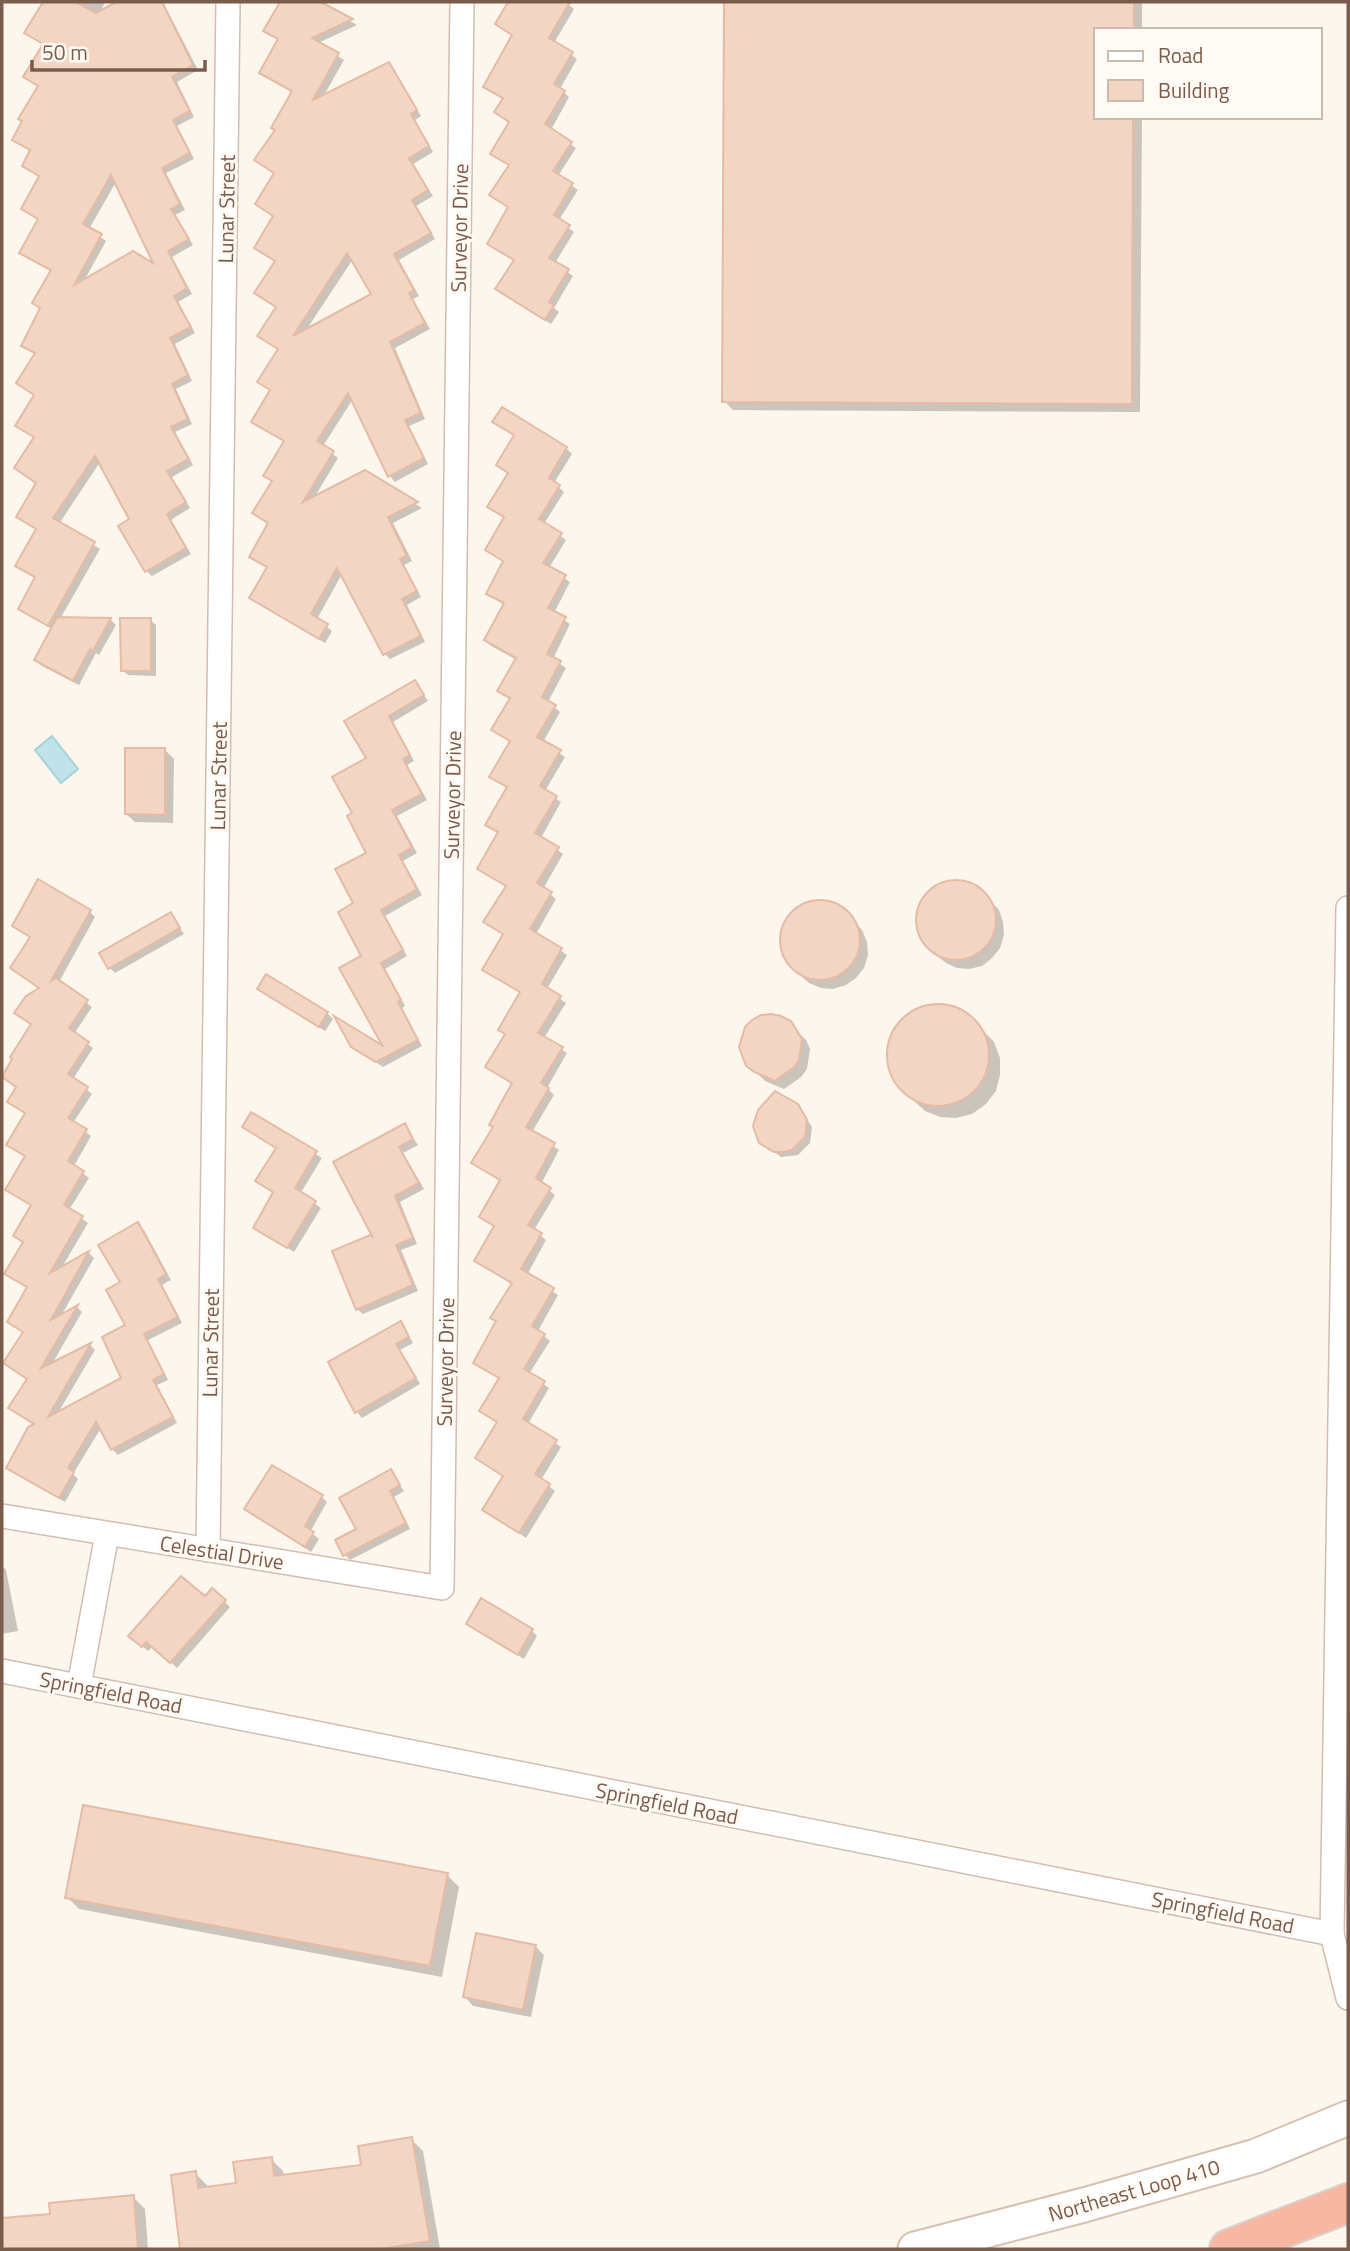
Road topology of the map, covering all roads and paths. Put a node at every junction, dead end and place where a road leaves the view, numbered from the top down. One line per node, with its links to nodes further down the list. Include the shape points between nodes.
1 (228, 2): 6 (street, Lunar Street)
2 (462, 2): 7 (street, Surveyor Drive)
3 (1348, 908): 10 (street)
4 (2, 1516): 5 (street, Celestial Drive)
5 (107, 1534): 6 (street, Celestial Drive); 9 (street)
6 (208, 1550): 7 (street, Celestial Drive)
7 (442, 1588)
8 (2, 1671): 9 (street, Springfield Road)
9 (79, 1686): 10 (street, Springfield Road)
10 (1332, 1934): 11 (street)
11 (1348, 1998)
12 (1348, 2118): 14 (main road, Northeast Loop 410, via 1256,2156)
13 (1348, 2203): 15 (highway)
14 (915, 2249)
15 (1229, 2249)

